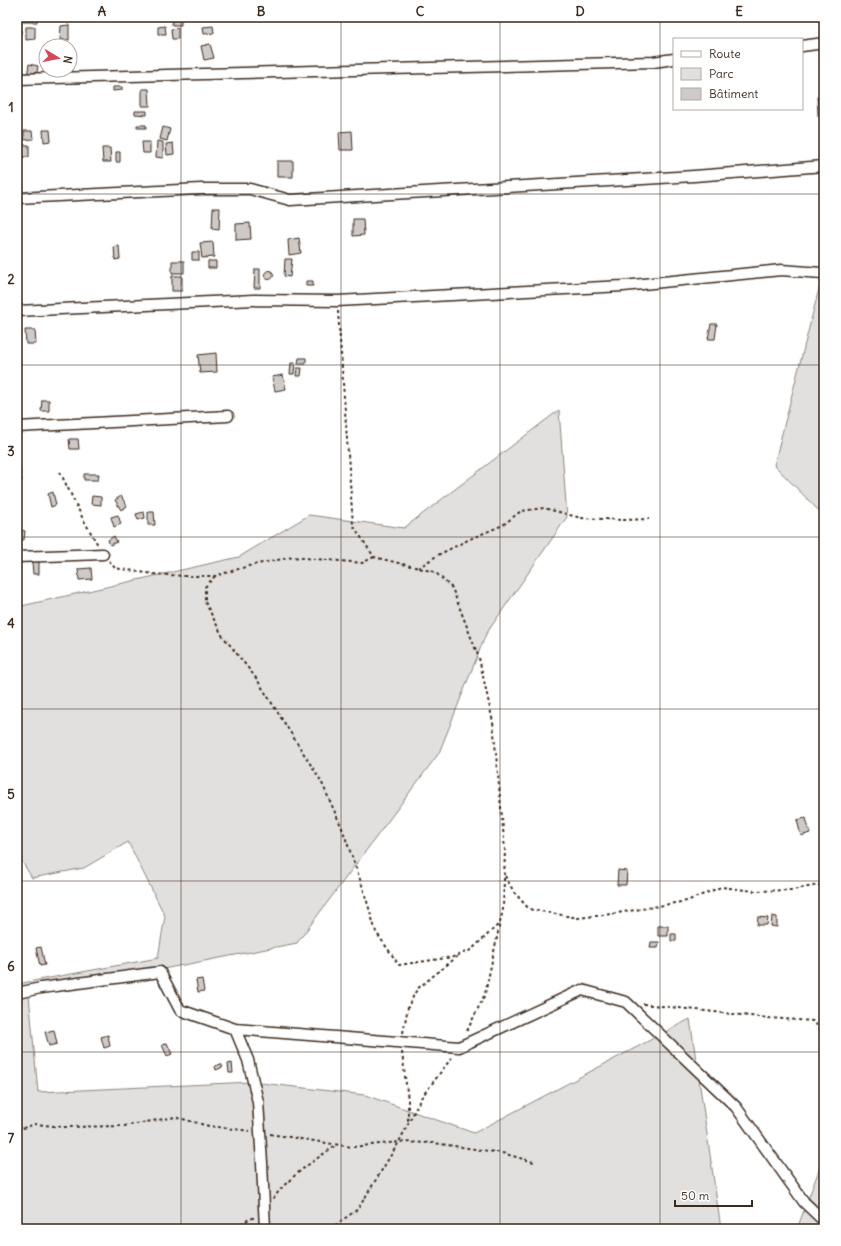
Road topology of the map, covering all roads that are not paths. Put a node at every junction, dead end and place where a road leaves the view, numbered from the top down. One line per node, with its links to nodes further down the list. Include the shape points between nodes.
1 (824, 43): 2 (street)
2 (803, 46)
3 (673, 59): 4 (street)
4 (17, 79)
5 (824, 166): 6 (street, via 686,177 290,200 250,189)
6 (17, 198)
7 (822, 273): 8 (street, via 781,270 624,286 337,301 254,300)
8 (17, 311)
9 (228, 416): 10 (street)
10 (17, 427)
11 (103, 554): 12 (street)
12 (17, 557)
13 (17, 994): 14 (street, via 41,988 160,972 180,1010)
14 (235, 1029): 15 (street, via 459,1047 582,990 626,1002 736,1107 804,1202); 16 (street, via 248,1060 258,1102)
15 (824, 1221)
16 (264, 1229)

